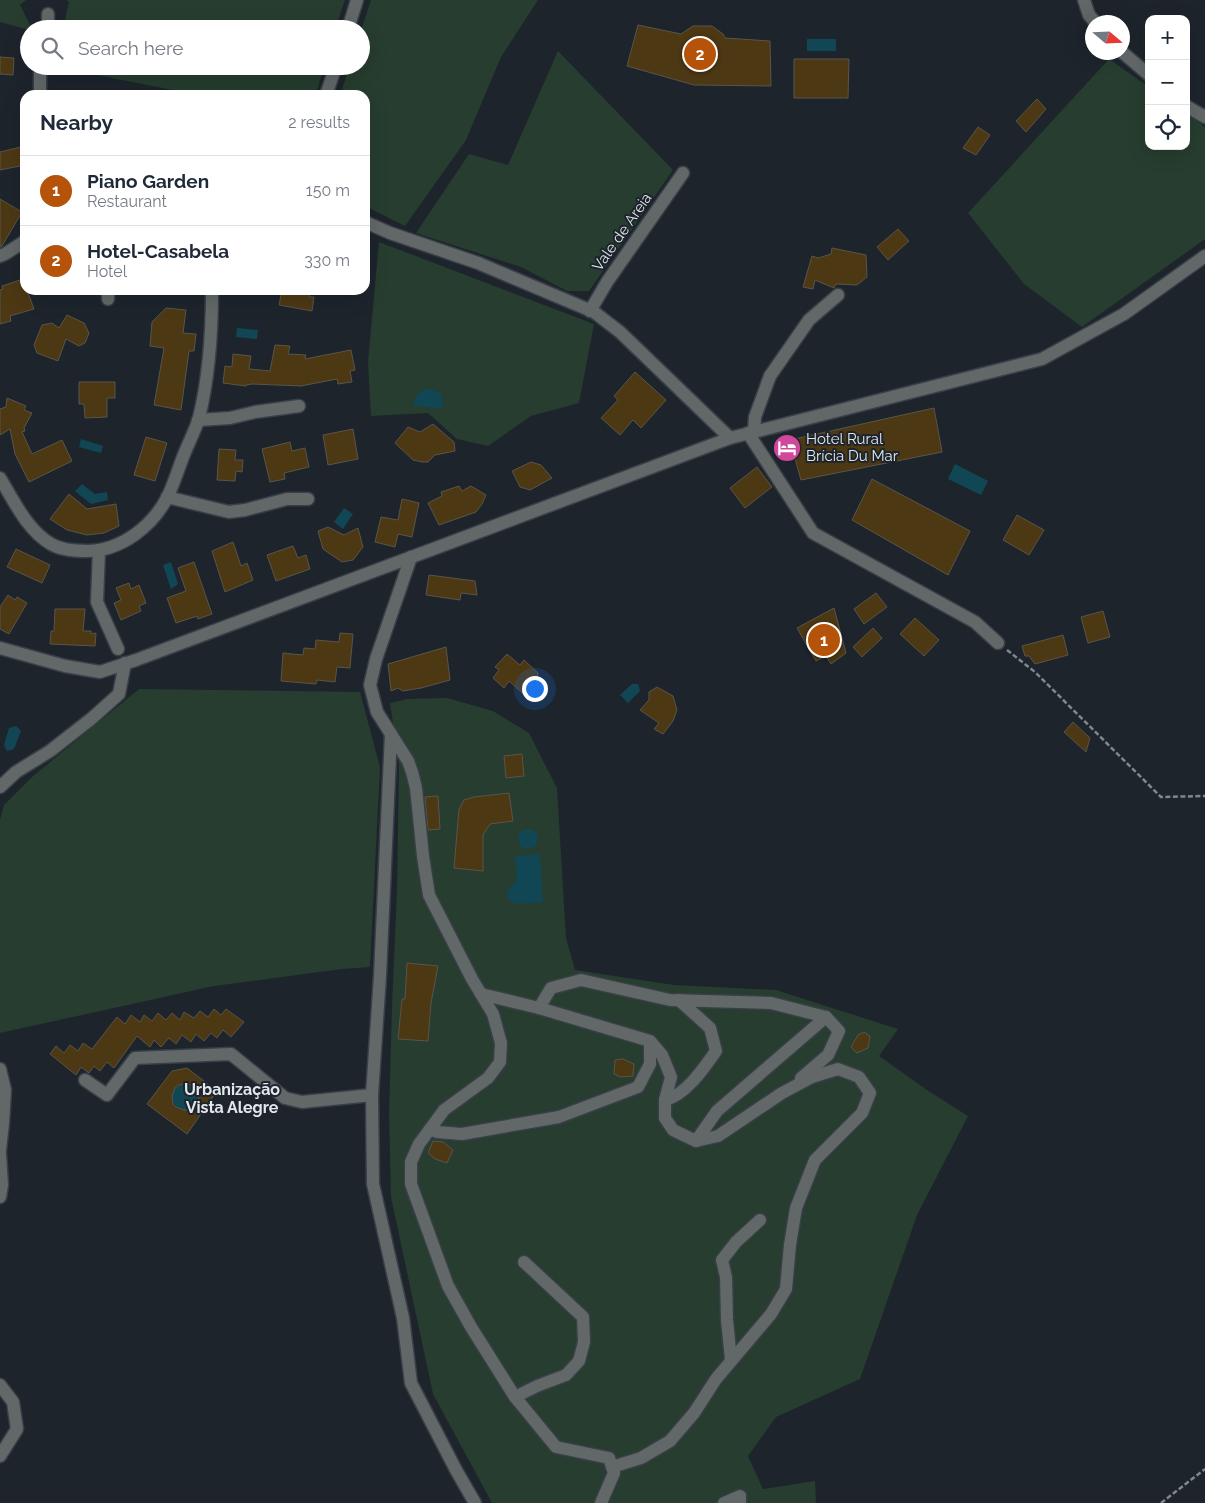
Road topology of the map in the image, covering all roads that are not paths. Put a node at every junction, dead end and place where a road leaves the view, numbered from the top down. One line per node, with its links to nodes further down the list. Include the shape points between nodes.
1 (357, 0): 6 (street)
2 (1084, 0): 4 (street)
3 (48, 14): 5 (street)
4 (1089, 15)
5 (48, 20)
6 (351, 20)
7 (1130, 59): 8 (street)
8 (1145, 72)
9 (40, 75): 11 (street)
10 (333, 75): 12 (street)
11 (40, 90)
12 (328, 90)
13 (1190, 108): 14 (street)
14 (1205, 117)
15 (683, 173): 22 (street, Vale de Areia)
16 (370, 224): 22 (street, via 478,264)
17 (20, 245): 18 (street)
18 (0, 256)
19 (1205, 256): 25 (street, via 1124,314 1042,359)
20 (212, 295): 24 (street, via 207,375)
21 (838, 295): 25 (street, via 810,320 770,376)
22 (590, 311): 26 (street, via 620,332)
23 (299, 406): 24 (street)
24 (198, 420): 28 (street)
25 (751, 432): 26 (street); 32 (street, via 813,532 975,622)
26 (730, 438): 31 (street)
27 (0, 478): 30 (street, via 30,527 51,544 72,551)
28 (167, 497): 29 (street, via 229,512 287,498); 30 (street, via 152,519 132,537 112,548)
29 (308, 499)
30 (99, 550): 34 (street, via 97,602)
31 (411, 557): 35 (street); 36 (street, via 370,685 377,712)
32 (998, 643)
33 (0, 648): 35 (street, via 100,672)
34 (118, 649)
35 (125, 664): 37 (street, via 119,694)
36 (391, 734): 38 (street, via 408,760 416,788 429,895); 46 (street)
37 (0, 787)
38 (481, 994): 40 (street); 48 (street, via 493,1014 501,1043 500,1062 488,1078 444,1110)
39 (679, 1000): 40 (street, via 581,980 551,988); 41 (street, via 771,1003); 47 (street, via 710,1028 716,1051 700,1074 674,1098)
40 (539, 1008): 42 (street)
41 (826, 1017): 45 (street, via 840,1031 828,1055); 49 (street, via 717,1111)
42 (650, 1041): 47 (street, via 662,1055 671,1077); 48 (street, via 650,1064 638,1087 559,1117 462,1134)
43 (0, 1069): 50 (street, via 5,1090)
44 (85, 1080): 46 (street, via 107,1095 135,1058 231,1054 285,1098 302,1102)
45 (782, 1093): 49 (street, via 718,1136); 55 (street, via 812,1077 838,1069 859,1077 870,1093 862,1113 815,1160 796,1208 786,1290 771,1314)
46 (372, 1095): 60 (street, via 373,1184 403,1318 411,1383)
47 (666, 1100): 49 (street, via 665,1118 673,1130)
48 (430, 1129): 57 (street, via 411,1162 411,1184 448,1286)
49 (696, 1142)
50 (0, 1150)
51 (0, 1154): 52 (street)
52 (0, 1197)
53 (760, 1220): 55 (street, via 722,1260)
54 (524, 1262): 57 (street, via 583,1317 584,1342 579,1361 566,1375)
55 (731, 1360): 59 (street, via 670,1441 640,1458)
56 (0, 1385): 58 (street, via 13,1402 17,1429)
57 (515, 1397): 59 (street, via 556,1447 609,1458)
58 (0, 1456)
59 (612, 1467): 61 (street, via 614,1473)
60 (475, 1503)
61 (600, 1503)
62 (724, 1503): 63 (street, via 740,1496)
63 (740, 1503)

